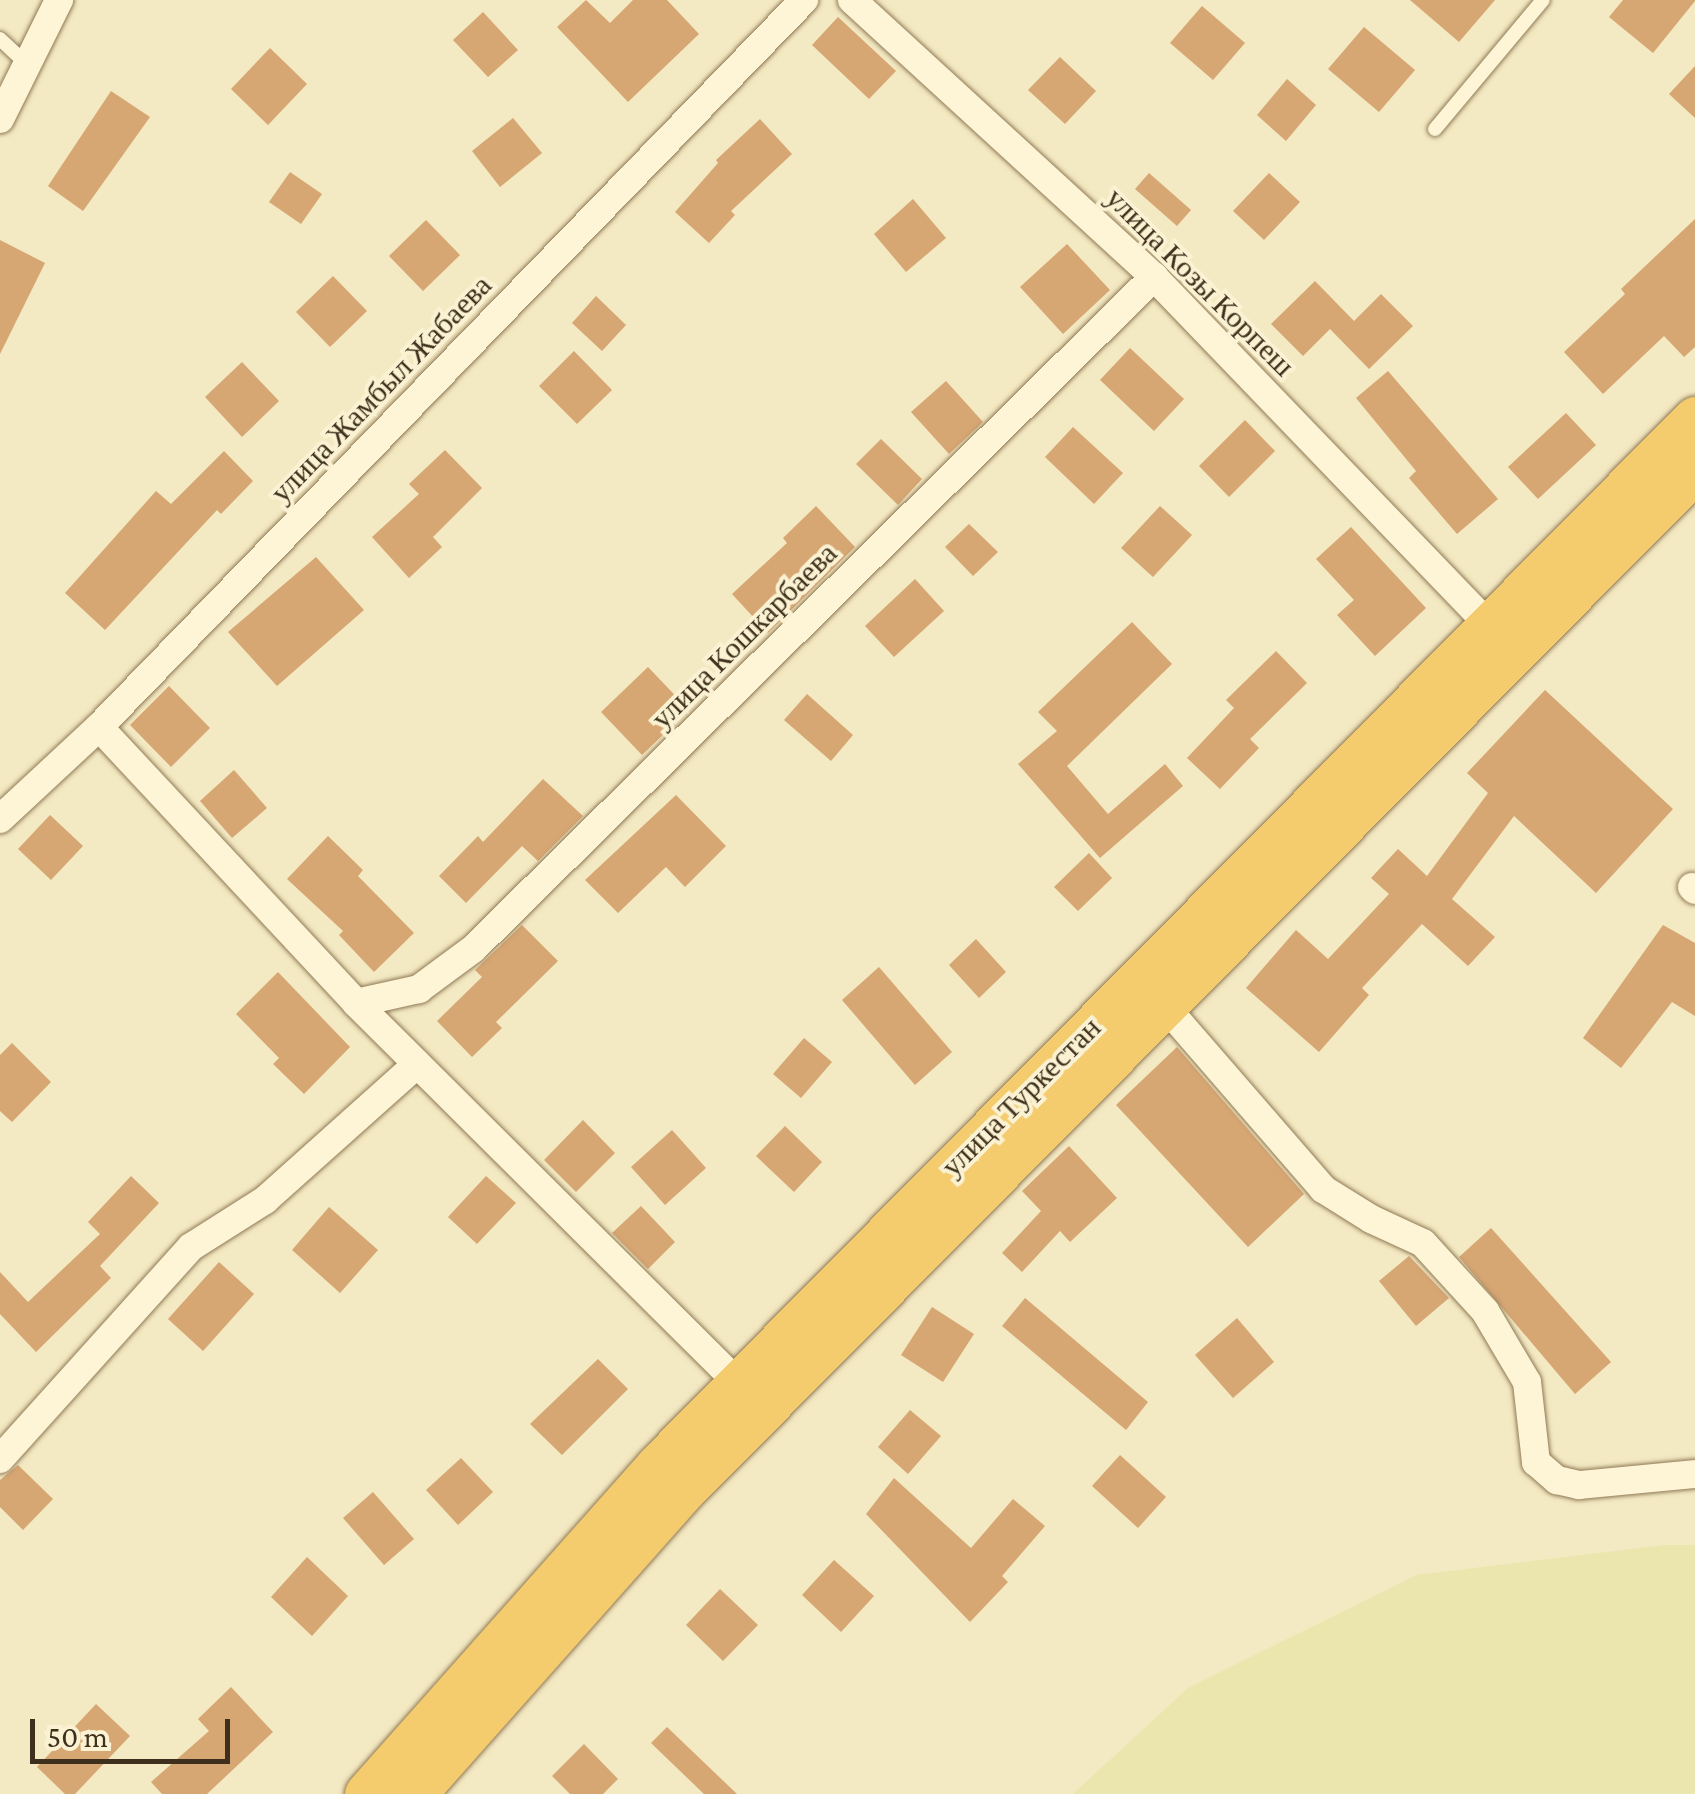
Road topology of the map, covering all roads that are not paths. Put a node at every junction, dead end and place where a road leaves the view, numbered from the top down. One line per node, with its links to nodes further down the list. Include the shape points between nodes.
1 (59, 0): 6 (street)
2 (804, 0): 13 (street, улица Жамбыл Жабаева)
3 (852, 0): 9 (street, улица Козы Корпеш)
4 (1542, 0): 8 (lane)
5 (0, 40): 6 (lane)
6 (29, 67): 7 (street)
7 (0, 119)
8 (1435, 129)
9 (1154, 277): 12 (street, улица Козы Корпеш); 15 (street, улица Кошкарбаева, via 473,949 419,989)
10 (1695, 419): 12 (highway, улица Туркестан)
11 (1695, 469): 16 (highway, улица Туркестан)
12 (1489, 624): 18 (highway, улица Туркестан)
13 (99, 727): 14 (street, улица Жамбыл Жабаева); 15 (street)
14 (0, 819)
15 (356, 1003): 17 (street)
16 (1163, 1004): 20 (street, via 1324,1189 1423,1243 1485,1311 1527,1382 1536,1462 1557,1480 1580,1485); 21 (highway, улица Туркестан)
17 (417, 1064): 18 (street); 19 (street, via 265,1200 191,1247)
18 (738, 1383): 21 (highway, улица Туркестан)
19 (0, 1458)
20 (1695, 1474)
21 (670, 1478): 22 (highway, улица Туркестан); 23 (highway, улица Туркестан)
22 (367, 1794)
23 (413, 1794)

